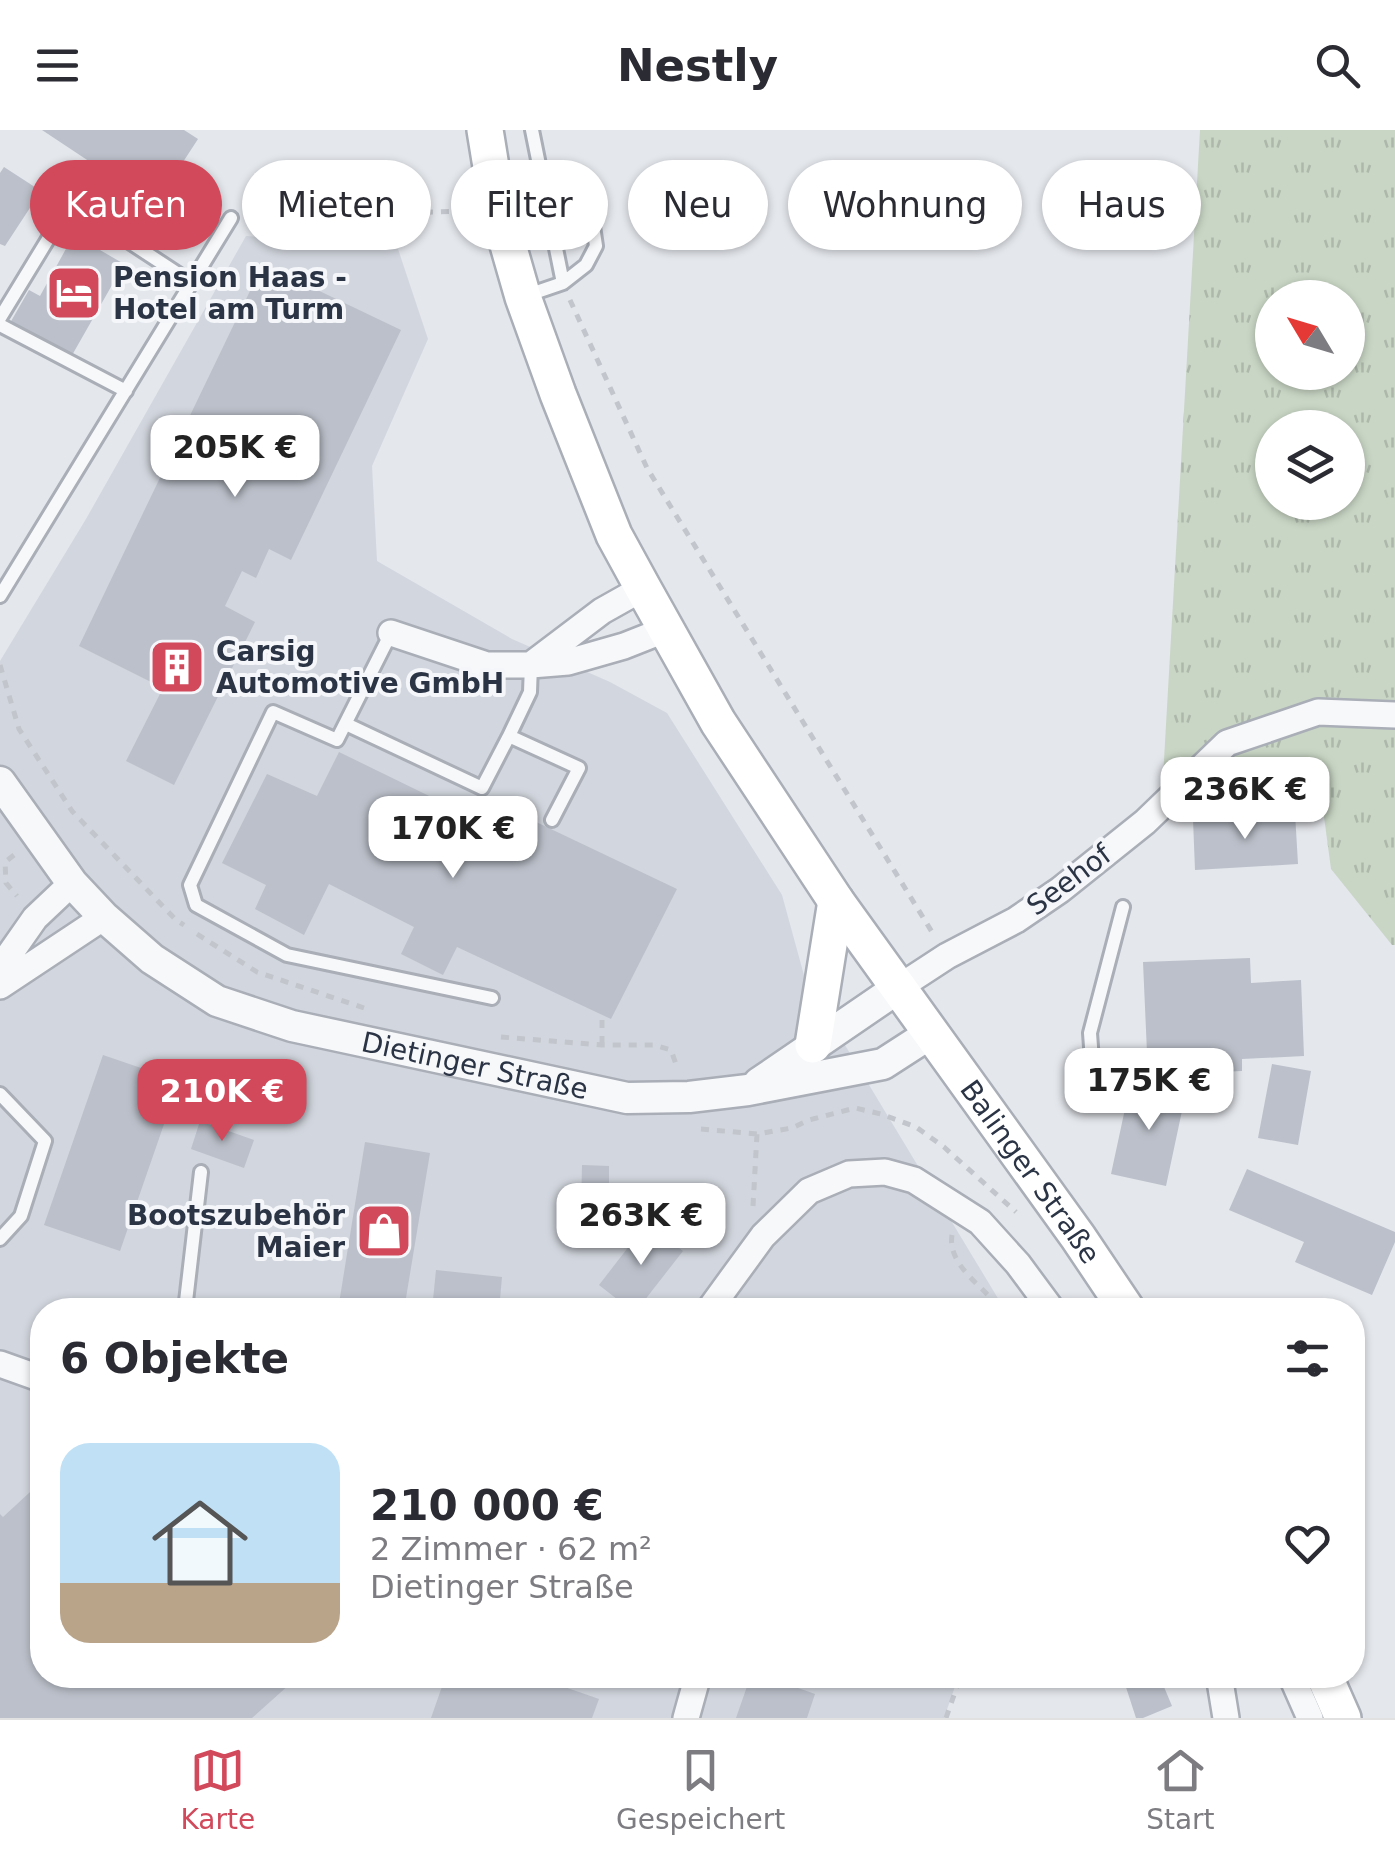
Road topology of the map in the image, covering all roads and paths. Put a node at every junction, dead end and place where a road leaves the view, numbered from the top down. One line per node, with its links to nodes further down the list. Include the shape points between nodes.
1 (485, 130): 3 (main road, Balinger Straße)
2 (532, 130): 4 (lane)
3 (490, 160)
4 (538, 160)
5 (451, 211): 6 (path)
6 (230, 218): 10 (lane)
7 (509, 250): 12 (main road, Balinger Straße)
8 (556, 250): 11 (lane)
9 (594, 250): 11 (lane)
10 (192, 284): 13 (lane, via 70,203); 14 (lane)
11 (563, 284): 12 (lane); 29 (path, via 648,468)
12 (523, 297): 15 (main road, Balinger Straße, via 614,535)
13 (0, 322): 14 (lane)
14 (126, 391): 16 (lane)
15 (642, 588): 17 (main road, Balinger Straße); 19 (street)
16 (0, 596)
17 (666, 630): 19 (street, via 568,662); 26 (main road, Balinger Straße)
18 (391, 633): 19 (street, via 487,664); 21 (lane)
19 (531, 665): 22 (lane, via 530,692)
20 (1395, 715): 29 (street, Seehof, via 1318,712 1227,743 1060,890)
21 (346, 724): 22 (lane, via 482,788); 33 (lane, via 337,740 273,712 190,885 196,904 287,955)
22 (509, 736): 24 (lane, via 579,768)
23 (0, 782): 25 (street, Dietinger Straße)
24 (552, 820)
25 (72, 882): 28 (street, Dietinger Straße); 30 (street, via 35,918)
26 (836, 901): 32 (main road, Balinger Straße); 37 (main road)
27 (1124, 907): 40 (lane, via 1090,1033)
28 (104, 917): 31 (street); 38 (street, Dietinger Straße, via 152,960 216,1001 292,1026 628,1098)
29 (947, 956): 32 (street, Seehof)
30 (0, 968)
31 (0, 986)
32 (898, 988): 35 (main road, Balinger Straße); 37 (street, Dietinger Straße)
33 (492, 998)
34 (602, 1020): 36 (path)
35 (931, 1033): 38 (street, Dietinger Straße, via 883,1064); 50 (main road, Balinger Straße)
36 (602, 1045)
37 (813, 1045): 38 (street, Dietinger Straße)
38 (748, 1090)
39 (0, 1094): 45 (lane, via 45,1141 21,1216)
40 (1095, 1102)
41 (201, 1172): 46 (lane)
42 (983, 1181): 44 (path, via 916,1128 855,1108 758,1134 753,1215)
43 (964, 1211): 44 (street, via 914,1180 884,1172 849,1174 809,1191); 48 (path, via 950,1240 954,1258); 49 (street)
44 (763, 1236): 47 (street)
45 (0, 1239)
46 (186, 1298)
47 (718, 1298)
48 (990, 1298)
49 (1043, 1298)
50 (1119, 1298)
51 (0, 1364): 52 (street)
52 (30, 1374)
53 (694, 1688): 58 (street)
54 (956, 1688): 59 (path)
55 (1222, 1688): 60 (street)
56 (1297, 1688): 61 (street)
57 (1330, 1688): 62 (main road)
58 (686, 1718)
59 (946, 1718)
60 (1226, 1718)
61 (1310, 1718)
62 (1343, 1718)

